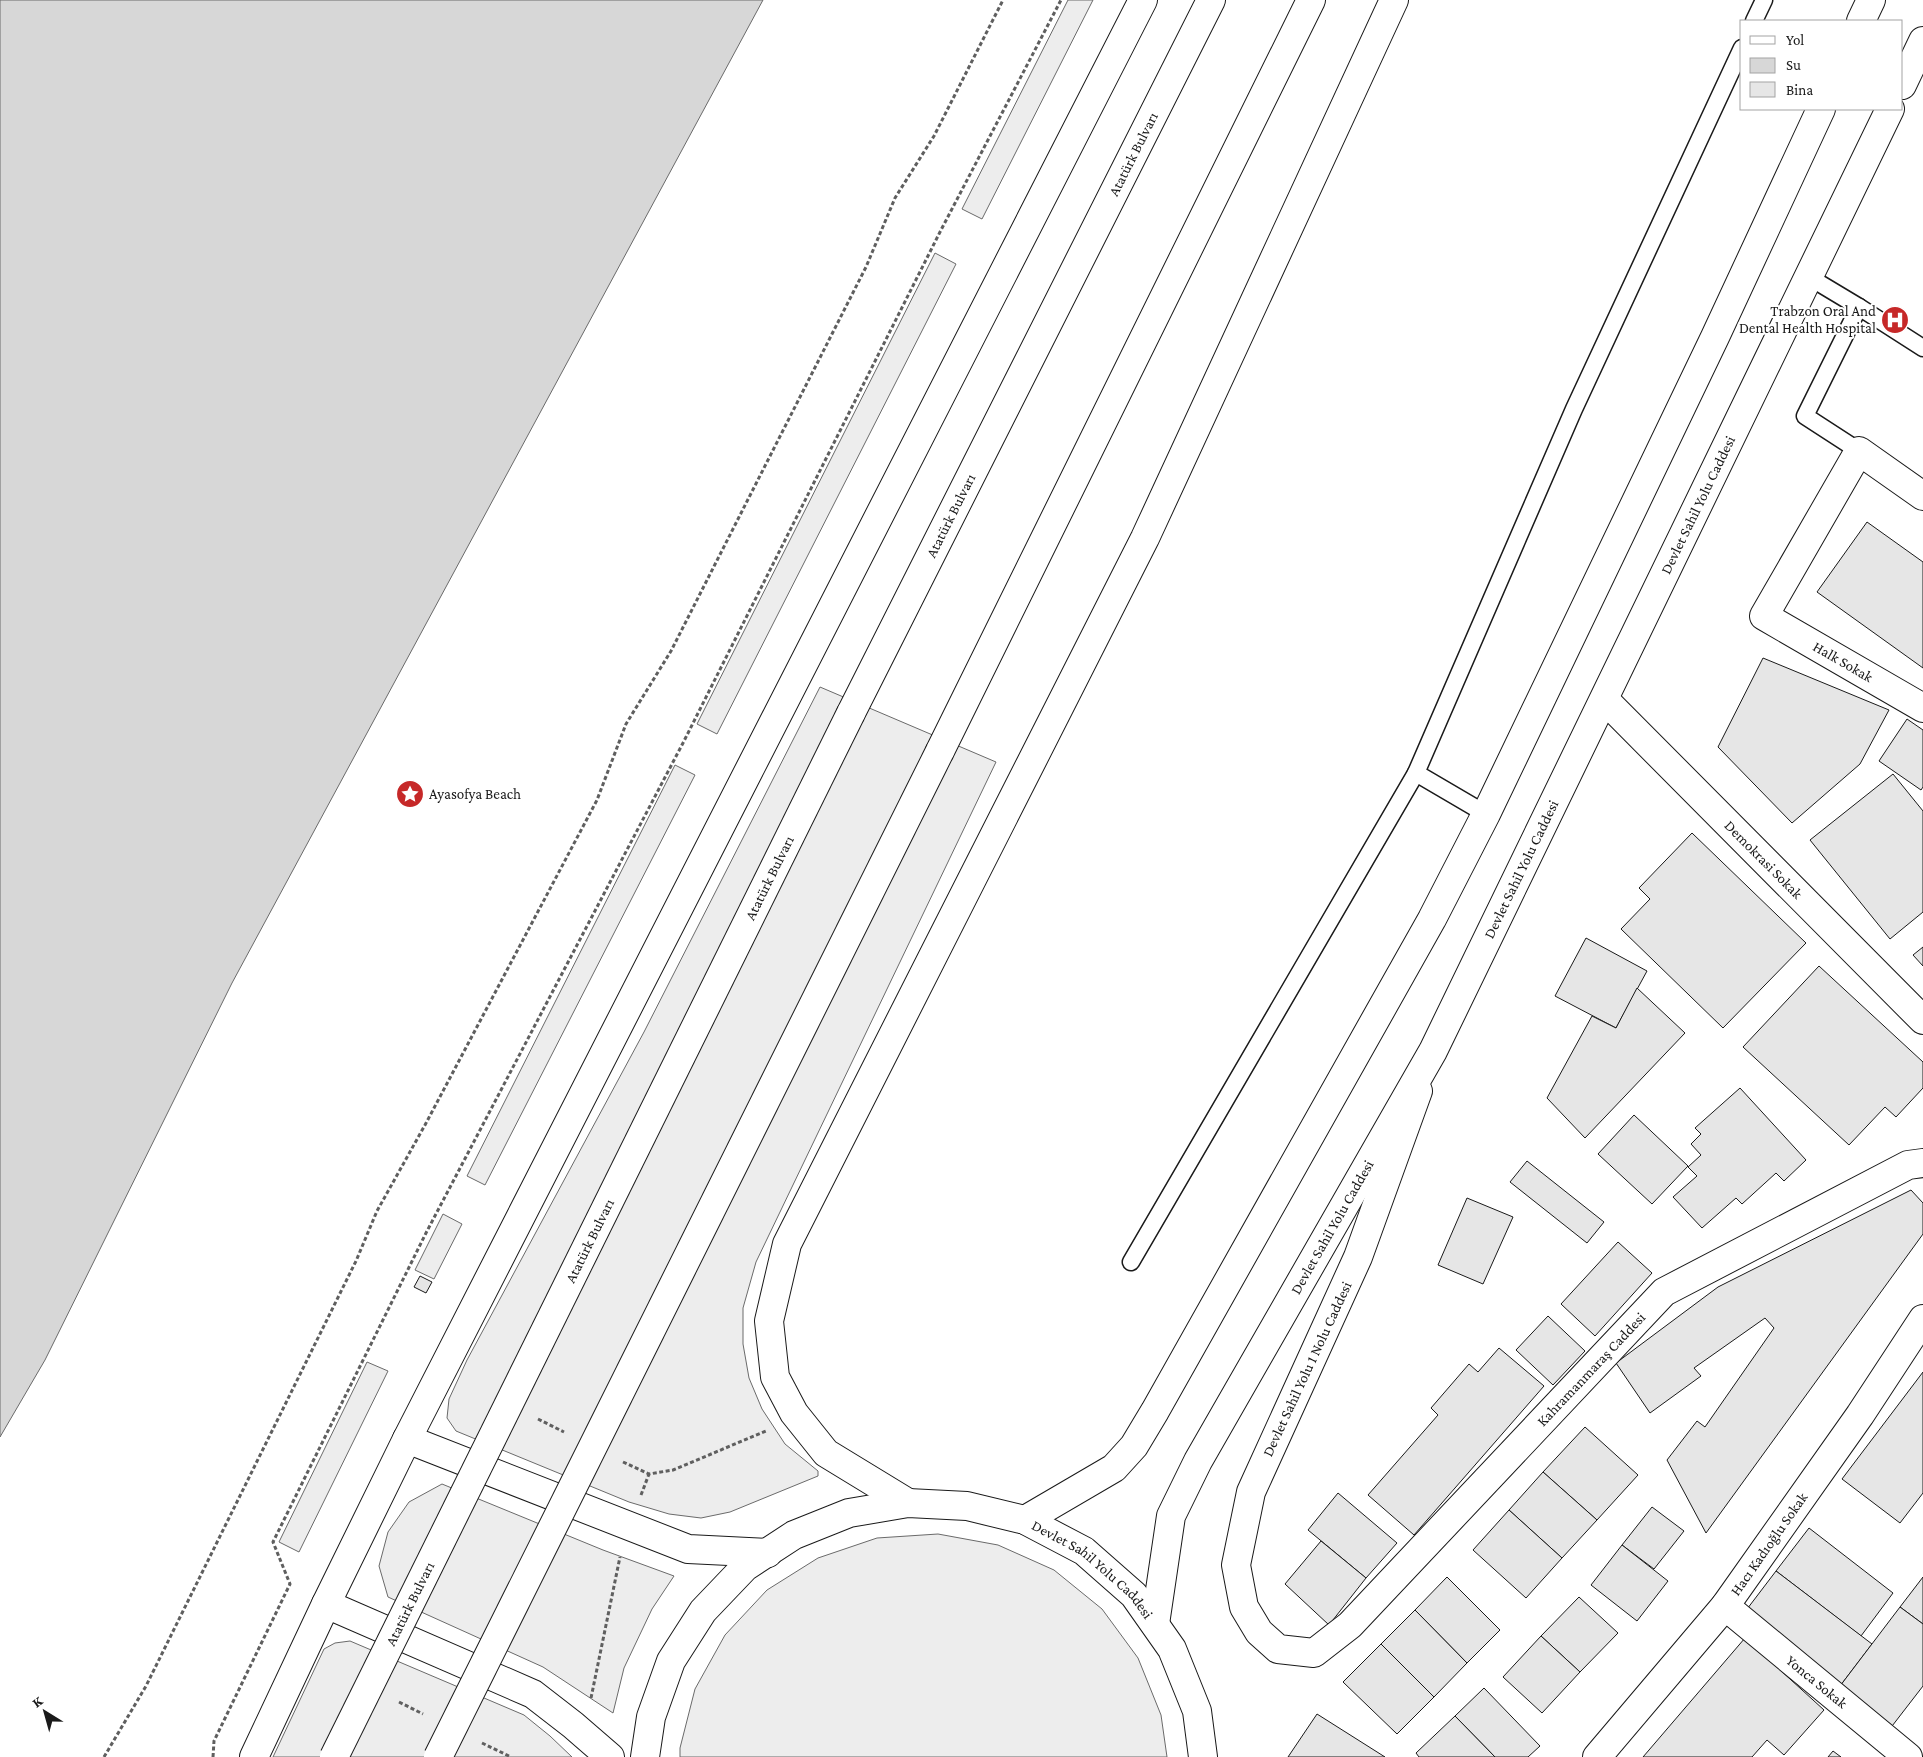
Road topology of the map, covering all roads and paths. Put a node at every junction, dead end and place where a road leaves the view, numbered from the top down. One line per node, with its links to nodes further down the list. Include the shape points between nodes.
1 (1003, 0): 46 (path, via 934,136 895,198 866,267 670,651 626,724 597,800 377,1211 356,1261 146,1686)
2 (1061, 0): 47 (path, via 937,238 683,743 431,1224 273,1542 290,1584 214,1741)
3 (1143, 0): 30 (main road)
4 (1211, 0): 49 (main road, Atatürk Bulvarı, bridge, via 851,713)
5 (1311, 0): 50 (main road, bridge)
6 (1394, 0): 33 (main road, via 1145,538 787,1244 769,1321 775,1377 794,1413 826,1453)
7 (1764, 0): 9 (lane)
8 (1871, 0): 10 (main road)
9 (1754, 20)
10 (1861, 20)
11 (1923, 41): 13 (main road)
12 (1740, 52): 23 (lane, via 1574,408)
13 (1903, 83)
14 (1821, 110): 24 (main road, Devlet Sahil Yolu Caddesi)
15 (1890, 110): 16 (main road, Devlet Sahil Yolu Caddesi)
16 (1810, 277): 17 (lane); 21 (main road, Devlet Sahil Yolu Caddesi)
17 (1859, 308): 18 (lane); 19 (lane, via 1805,416)
18 (1923, 348)
19 (1859, 451): 20 (main road); 22 (main road, Halk Sokak, via 1764,616)
20 (1923, 496)
21 (1604, 700): 25 (main road, Demokrasi Sokak); 26 (main road, Devlet Sahil Yolu Caddesi)
22 (1923, 708)
23 (1416, 773): 24 (lane); 28 (lane)
24 (1486, 814): 34 (main road, Devlet Sahil Yolu Caddesi, via 1432,919 1134,1446 1114,1468)
25 (1923, 1020)
26 (1433, 1051): 39 (main road, Devlet Sahil Yolu Caddesi, via 1200,1456 1171,1516); 40 (main road, Devlet Sahil Yolu 1 Nolu Caddesi, via 1358,1258 1251,1492 1236,1565 1244,1607 1259,1632 1278,1649)
27 (1923, 1163): 40 (main road, Kahramanmaraş Caddesi, via 1908,1165 1664,1292 1350,1625)
28 (1131, 1262)
29 (1923, 1319): 38 (main road, Hacı Kadıoğlu Sokak, via 1860,1415)
30 (407, 1439): 35 (main road, via 688,1549); 37 (main road)
31 (648, 1474): 32 (path)
32 (640, 1498)
33 (908, 1503): 34 (main road, Devlet Sahil Yolu Caddesi, via 967,1506); 35 (main road, via 849,1513 794,1535)
34 (1025, 1520): 39 (main road, Devlet Sahil Yolu Caddesi, via 1084,1551 1134,1595)
35 (768, 1552): 53 (main road, via 745,1568 703,1610 671,1661 651,1716)
36 (621, 1556): 41 (path)
37 (326, 1604): 48 (main road); 52 (main road, via 533,1694)
38 (1725, 1606): 55 (main road, Hacı Kadıoğlu Sokak); 56 (main road, Yonca Sokak)
39 (1155, 1624): 54 (main road, Devlet Sahil Yolu Caddesi, via 1172,1649 1196,1711)
40 (1314, 1653)
41 (591, 1699)
42 (397, 1701): 43 (path)
43 (423, 1714)
44 (476, 1740): 51 (path)
45 (1923, 1746): 57 (main road)
46 (104, 1757)
47 (213, 1757)
48 (254, 1757)
49 (334, 1757)
50 (438, 1757)
51 (512, 1757)
52 (610, 1757)
53 (645, 1757)
54 (1203, 1757)
55 (1597, 1757)
56 (1908, 1757)
57 (1914, 1757)

